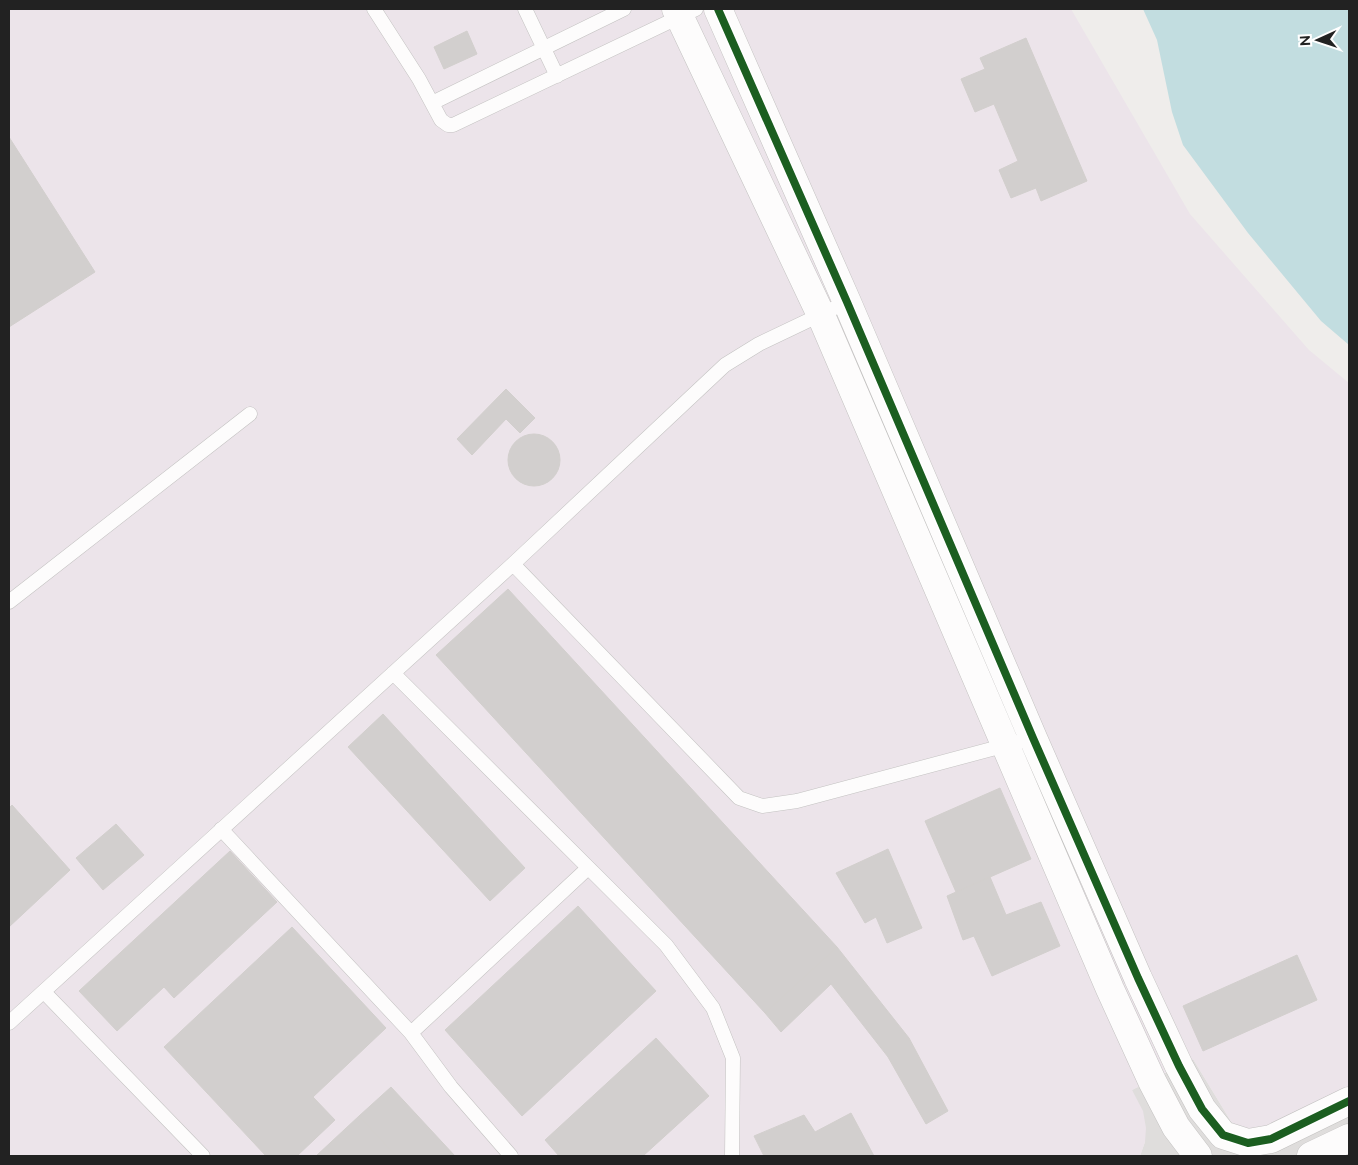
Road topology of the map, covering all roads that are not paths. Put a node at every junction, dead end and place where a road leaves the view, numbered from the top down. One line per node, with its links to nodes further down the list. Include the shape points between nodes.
1 (374, 9): 8 (lane)
2 (525, 9): 6 (lane)
3 (624, 9): 6 (lane)
4 (718, 9): 9 (street)
5 (684, 11): 7 (lane); 10 (street)
6 (543, 47): 7 (lane); 8 (lane)
7 (557, 76): 8 (lane, via 453,125 441,120)
8 (432, 103)
9 (847, 302): 10 (lane); 15 (street)
10 (820, 313): 12 (lane, via 725,365); 16 (street)
11 (250, 414): 13 (lane)
12 (513, 564): 14 (lane); 16 (lane, via 740,798 762,806 798,801)
13 (9, 602)
14 (393, 673): 17 (lane); 18 (lane)
15 (1033, 738): 16 (lane); 19 (street)
16 (1004, 745): 20 (street)
17 (221, 830): 21 (lane); 23 (lane)
18 (588, 868): 23 (lane); 29 (lane, via 666,945 713,1008 733,1058)
19 (1138, 978): 20 (street); 26 (street, via 1202,1109)
20 (1110, 989): 30 (street, via 1176,1127)
21 (44, 992): 22 (lane); 27 (lane)
22 (9, 1023)
23 (412, 1033): 28 (lane, via 451,1087)
24 (1349, 1101): 26 (street, via 1271,1139)
25 (1349, 1138): 31 (street)
26 (1241, 1145): 30 (lane)
27 (203, 1156)
28 (511, 1156)
29 (732, 1156)
30 (1199, 1156)
31 (1311, 1156)

